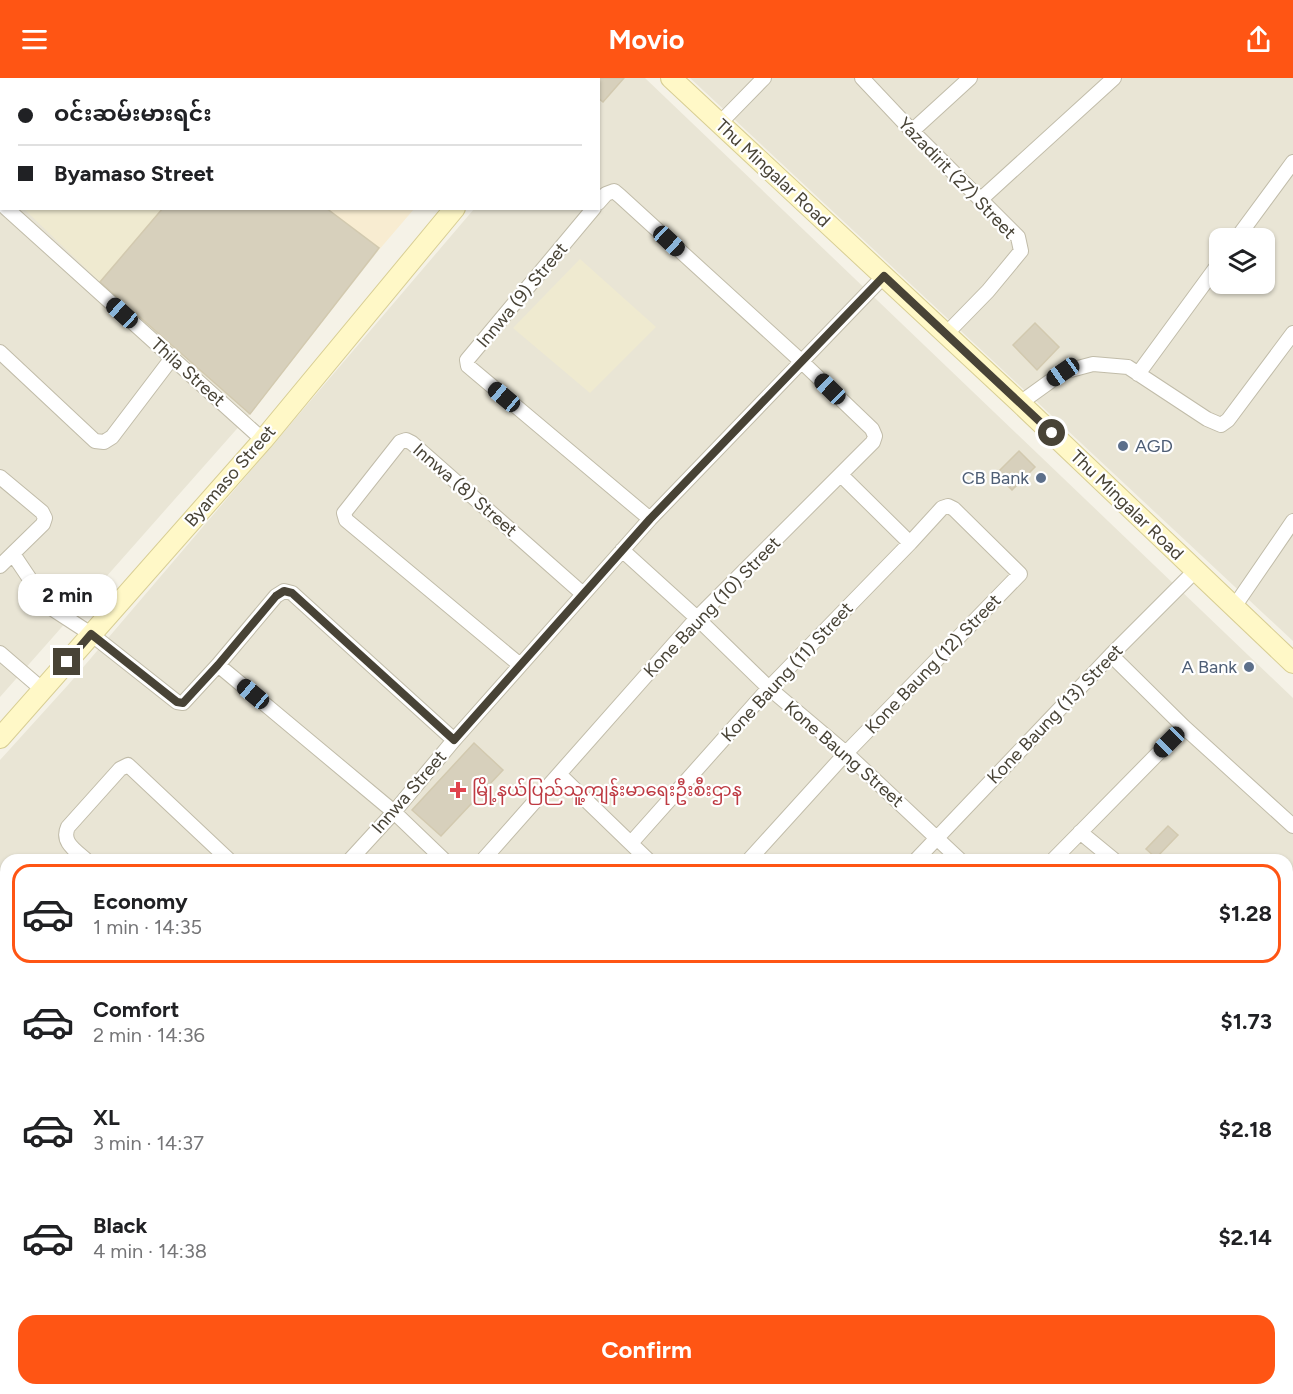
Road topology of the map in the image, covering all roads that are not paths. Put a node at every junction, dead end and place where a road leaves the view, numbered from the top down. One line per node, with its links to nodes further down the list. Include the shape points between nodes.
1 (671, 78): 6 (main road, Thu Mingalar Road)
2 (764, 78): 6 (street)
3 (862, 78): 7 (street, Yazadirit (27) Street)
4 (970, 78): 7 (street)
5 (1114, 78): 9 (street)
6 (720, 123): 15 (main road, Thu Mingalar Road)
7 (912, 131): 9 (street, Yazadirit (27) Street)
8 (1293, 162): 14 (street)
9 (980, 200): 18 (street, Yazadirit (27) Street, via 1018,237 1021,251)
10 (600, 201): 21 (street, via 614,191)
11 (8, 210): 20 (street, Thila Street)
12 (453, 210): 24 (main road, Byamaso Street)
13 (592, 210): 27 (street, Innwa (9) Street, via 467,360 468,366)
14 (1244, 228)
15 (884, 276): 18 (main road, Thu Mingalar Road); 21 (street, Innwa Street)
16 (1209, 277): 22 (street)
17 (1293, 333): 22 (street, via 1221,425)
18 (946, 334): 23 (main road, Thu Mingalar Road)
19 (0, 352): 20 (street, via 95,441 104,442 112,437)
20 (172, 358): 24 (street, Thila Street)
21 (802, 362): 25 (street, Kone Baung (10) Street, via 875,436); 27 (street, Innwa Street)
22 (1138, 374): 23 (street, via 1128,367 1094,364 1063,372)
23 (1020, 403): 33 (main road, Thu Mingalar Road)
24 (263, 440): 37 (main road, Byamaso Street)
25 (841, 475): 29 (street); 36 (street, Kone Baung (10) Street)
26 (0, 477): 31 (street, via 45,518)
27 (650, 519): 30 (street, Innwa Street)
28 (1293, 521): 35 (street)
29 (910, 543): 43 (street, Kone Baung (11) Street); 48 (street, Kone Baung (12) Street, via 948,506 1020,574)
30 (622, 549): 34 (street, Innwa Street); 36 (street, Kone Baung Street)
31 (13, 554): 32 (street); 37 (street, via 48,606)
32 (0, 567)
33 (1196, 570): 35 (main road, Thu Mingalar Road); 39 (street, Kone Baung (13) Street)
34 (583, 594): 42 (street, Innwa Street); 42 (street, Innwa (8) Street, via 412,443 400,442 344,513 346,520)
35 (1234, 607): 40 (main road, Thu Mingalar Road)
36 (697, 618): 43 (street, Kone Baung Street); 49 (street, Kone Baung (10) Street)
37 (91, 634): 41 (street, via 177,702 183,703); 44 (main road, Byamaso Street)
38 (0, 653): 44 (street)
39 (1111, 656): 45 (street); 53 (street, Kone Baung (13) Street)
40 (1293, 663)
41 (218, 665): 47 (street, via 276,596 284,591 292,593); 50 (street)
42 (520, 666): 47 (street, Innwa Street)
43 (769, 688): 48 (street, Kone Baung Street); 54 (street, Kone Baung (11) Street)
44 (43, 690): 46 (main road, Byamaso Street)
45 (1184, 727): 51 (street); 52 (street)
46 (0, 738)
47 (454, 740): 50 (street, Innwa Street)
48 (846, 753): 53 (street, Kone Baung Street); 61 (street, Kone Baung (12) Street)
49 (560, 775): 54 (street); 59 (street, Kone Baung (10) Street)
50 (394, 812): 57 (street, Innwa Street); 58 (street)
51 (1293, 826)
52 (1080, 832): 64 (street); 65 (street)
53 (937, 837): 62 (street, Kone Baung (13) Street); 63 (street, Kone Baung Street)
54 (631, 843): 60 (street)
55 (79, 854): 56 (street, via 67,843 68,826 128,765)
56 (223, 854)
57 (356, 854)
58 (438, 854)
59 (488, 854)
60 (642, 854)
61 (754, 854)
62 (921, 854)
63 (954, 854)
64 (1059, 854)
65 (1107, 854)

